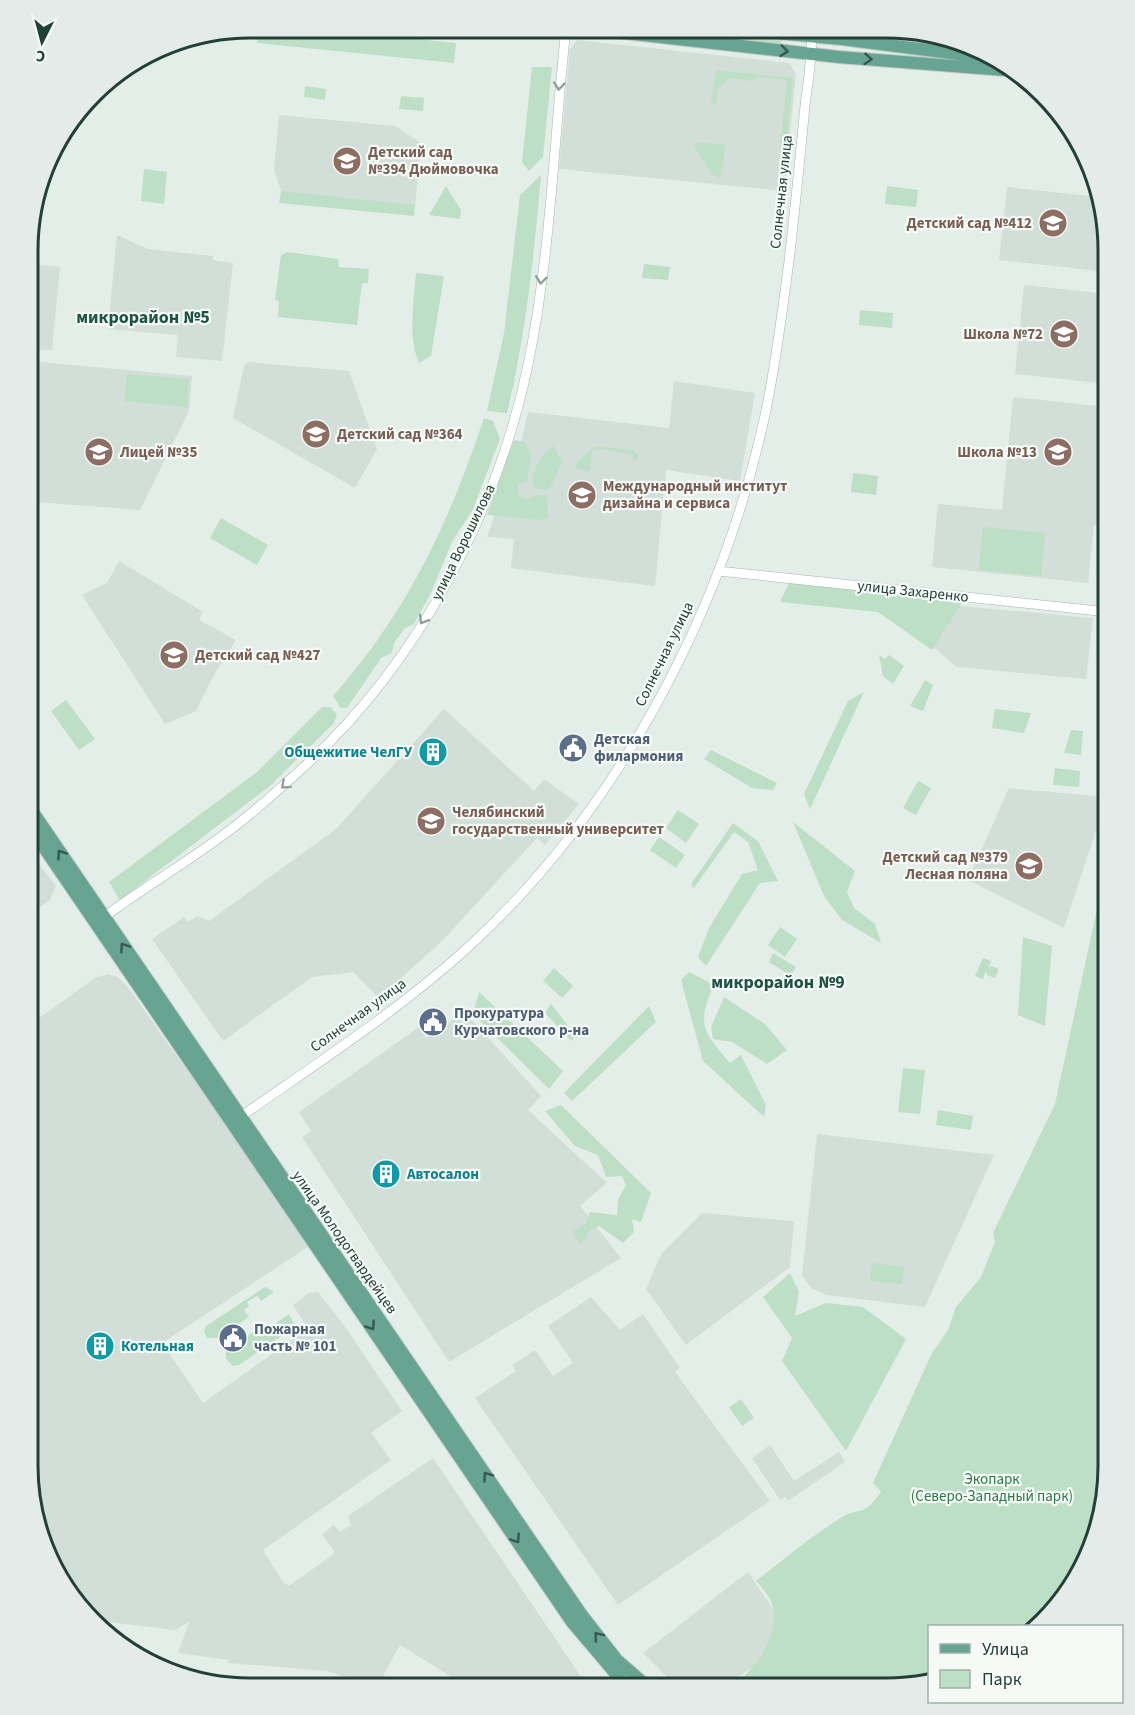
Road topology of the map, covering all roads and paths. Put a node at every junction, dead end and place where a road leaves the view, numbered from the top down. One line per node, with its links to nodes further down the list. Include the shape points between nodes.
1 (565, 38): 15 (street, улица Ворошилова, one-way to 15, via 542,272 528,362 498,469 456,563 390,670 310,762 223,836)
2 (668, 38): 5 (main road, one-way to 5)
3 (811, 38): 5 (street, Солнечная улица)
4 (853, 38): 6 (main road)
5 (810, 54): 8 (main road, one-way to 8); 10 (street, Солнечная улица, via 796,202 771,386 746,485)
6 (969, 55)
7 (976, 58): 8 (main road, via 972,63)
8 (947, 66): 9 (main road)
9 (998, 70)
10 (718, 571): 11 (street, улица Захаренко); 16 (street, Солнечная улица, via 651,717 561,848 488,927 429,981)
11 (1098, 611)
12 (38, 822): 14 (main road, улица Молодогвардейцев, one-way to 12)
13 (38, 837): 14 (main road, улица Молодогвардейцев)
14 (77, 887): 15 (main road, улица Молодогвардейцев)
15 (99, 921): 16 (main road, улица Молодогвардейцев)
16 (236, 1120): 17 (main road, улица Молодогвардейцев)
17 (428, 1400): 18 (main road, улица Молодогвардейцев, one-way to 18, via 572,1622); 21 (main road, улица Молодогвардейцев, one-way to 17, via 598,1638)
18 (611, 1671): 19 (main road); 20 (main road, улица Молодогвардейцев)
19 (615, 1678)
20 (618, 1678)
21 (638, 1678)

